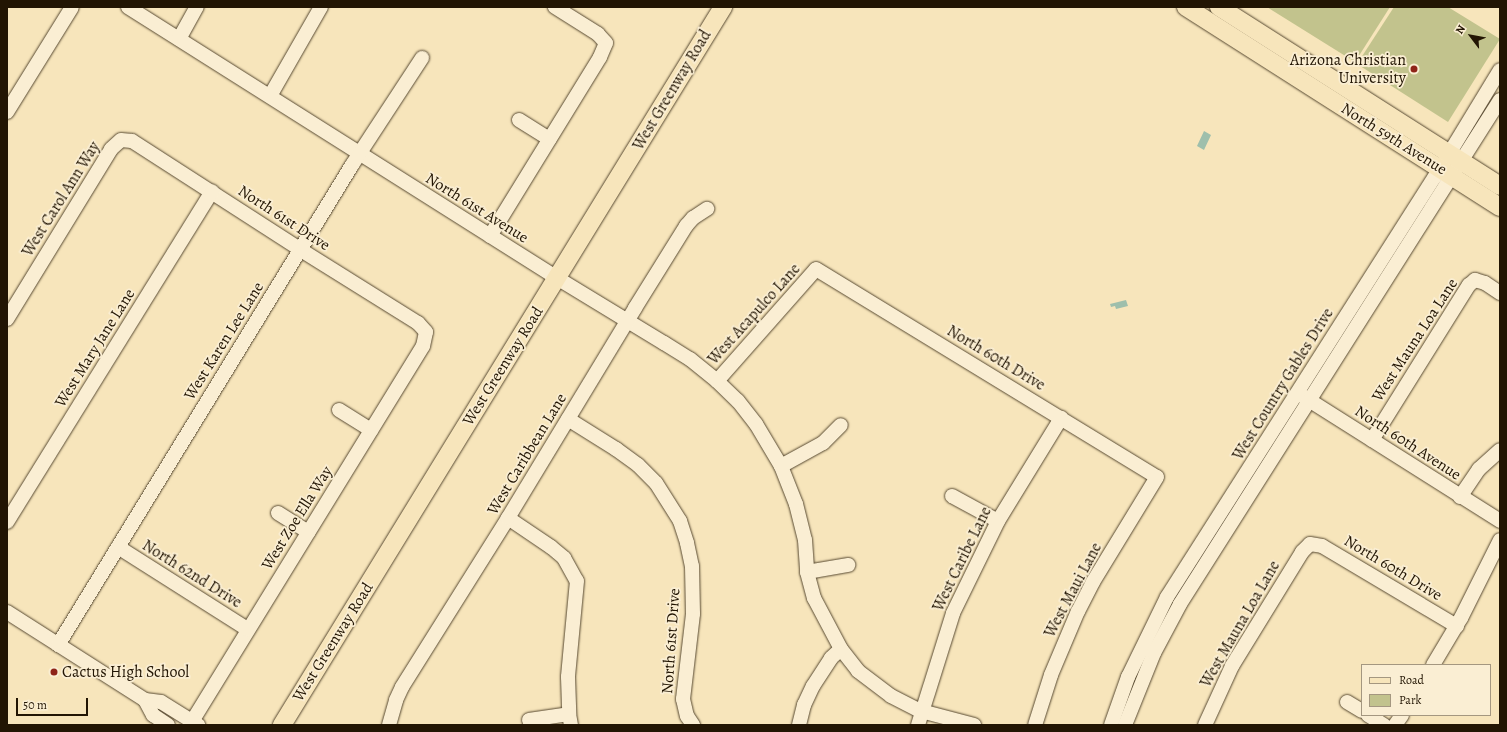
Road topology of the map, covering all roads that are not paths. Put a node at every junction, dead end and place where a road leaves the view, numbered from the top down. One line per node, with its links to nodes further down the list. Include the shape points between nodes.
1 (72, 7): 14 (street)
2 (128, 7): 9 (street, North 61st Avenue)
3 (197, 7): 9 (street)
4 (321, 7): 12 (street)
5 (555, 7): 16 (street, via 598,34 606,42 600,57)
6 (723, 7): 27 (main road, West Greenway Road)
7 (1186, 7): 19 (main road, North 59th Avenue)
8 (1219, 7): 19 (main road, North 59th Avenue)
9 (179, 39): 12 (street, North 61st Avenue)
10 (422, 58): 18 (street, West Karen Lee Lane)
11 (1500, 70): 19 (street, West Country Gables Drive)
12 (270, 96): 18 (street, North 61st Avenue)
13 (1500, 100): 19 (street, West Country Gables Drive)
14 (7, 112)
15 (519, 120): 16 (street)
16 (549, 139): 24 (street)
17 (121, 140): 21 (street, North 61st Drive, via 132,141); 29 (street, West Carol Ann Way, via 111,149)
18 (360, 154): 24 (street, North 61st Avenue); 25 (street, West Karen Lee Lane)
19 (1450, 164): 20 (main road, North 59th Avenue); 22 (main road, North 59th Avenue); 33 (street, West Country Gables Drive)
20 (1500, 186)
21 (212, 191): 25 (street, North 61st Drive); 49 (street, West Mary Jane Lane)
22 (1500, 207)
23 (707, 209): 30 (street, West Caribbean Lane, via 686,226)
24 (490, 236): 27 (street, North 61st Avenue)
25 (301, 250): 31 (street, North 61st Drive, via 418,323); 53 (street, West Karen Lee Lane)
26 (816, 269): 32 (street, West Acapulco Lane); 36 (street, North 60th Drive)
27 (557, 278): 30 (street, North 61st Avenue); 72 (main road, West Greenway Road)
28 (1500, 293): 39 (street, West Mauna Loa Lane, via 1475,280 1468,286)
29 (7, 319)
30 (627, 322): 32 (street, North 61st Avenue, via 690,360); 35 (street, West Caribbean Lane)
31 (426, 332): 38 (street, West Zoe Ella Way, via 423,346)
32 (717, 381): 41 (street, North 61st Avenue, via 738,401 756,424)
33 (1303, 397): 39 (street, North 60th Avenue); 79 (street, West Country Gables Drive, via 1164,603 1128,677); 80 (street, West Country Gables Drive, via 1168,626 1144,675)
34 (340, 410): 38 (street)
35 (568, 418): 46 (street, West Caribbean Lane); 74 (street, North 61st Drive, via 638,465 656,483 680,521 692,566 693,614 683,699 687,716)
36 (1061, 418): 42 (street, North 60th Drive); 47 (street, West Caribe Lane)
37 (841, 425): 41 (street, via 823,443)
38 (371, 430): 50 (street, West Zoe Ella Way)
39 (1372, 440): 44 (street, North 60th Avenue)
40 (1500, 450): 44 (street, via 1479,469)
41 (781, 466): 55 (street, North 61st Avenue, via 796,504 805,540)
42 (1157, 477): 78 (street, West Maui Lane, via 1078,611 1050,675)
43 (952, 496): 47 (street)
44 (1460, 497): 48 (street, North 60th Avenue)
45 (278, 513): 50 (street)
46 (508, 518): 69 (street, via 551,546 564,558 577,581 568,677); 73 (street, West Caribbean Lane, via 402,687)
47 (998, 521): 65 (street, West Caribe Lane, via 953,613)
48 (1500, 521)
49 (7, 522)
50 (308, 532): 58 (street, West Zoe Ella Way)
51 (1500, 540): 57 (street)
52 (1310, 544): 57 (street, North 60th Drive, via 1322,546); 81 (street, West Mauna Loa Lane, via 1302,552 1250,635 1220,690)
53 (118, 547): 58 (street, North 62nd Drive); 59 (street, West Karen Lee Lane)
54 (848, 565): 55 (street)
55 (807, 572): 60 (street, North 61st Avenue, via 814,598)
56 (7, 612): 59 (street)
57 (1457, 626): 61 (street)
58 (248, 630): 70 (street, West Zoe Ella Way)
59 (58, 645): 62 (street)
60 (841, 649): 65 (street, North 61st Avenue, via 858,671 872,683); 75 (street, via 831,658 813,686 804,705)
61 (1434, 664)
62 (145, 700): 70 (street, via 161,702); 71 (street, via 153,715)
63 (1347, 702): 64 (street)
64 (1361, 710)
65 (921, 711): 76 (street, West Caribe Lane); 77 (street, North 61st Avenue)
66 (1370, 716): 82 (street)
67 (1401, 716): 83 (street)
68 (528, 720): 69 (street)
69 (570, 720)
70 (195, 723)
71 (168, 725)
72 (282, 725)
73 (389, 725)
74 (693, 725)
75 (799, 725)
76 (918, 725)
77 (974, 725)
78 (1035, 725)
79 (1111, 725)
80 (1125, 725)
81 (1205, 725)
82 (1384, 725)
83 (1396, 725)

